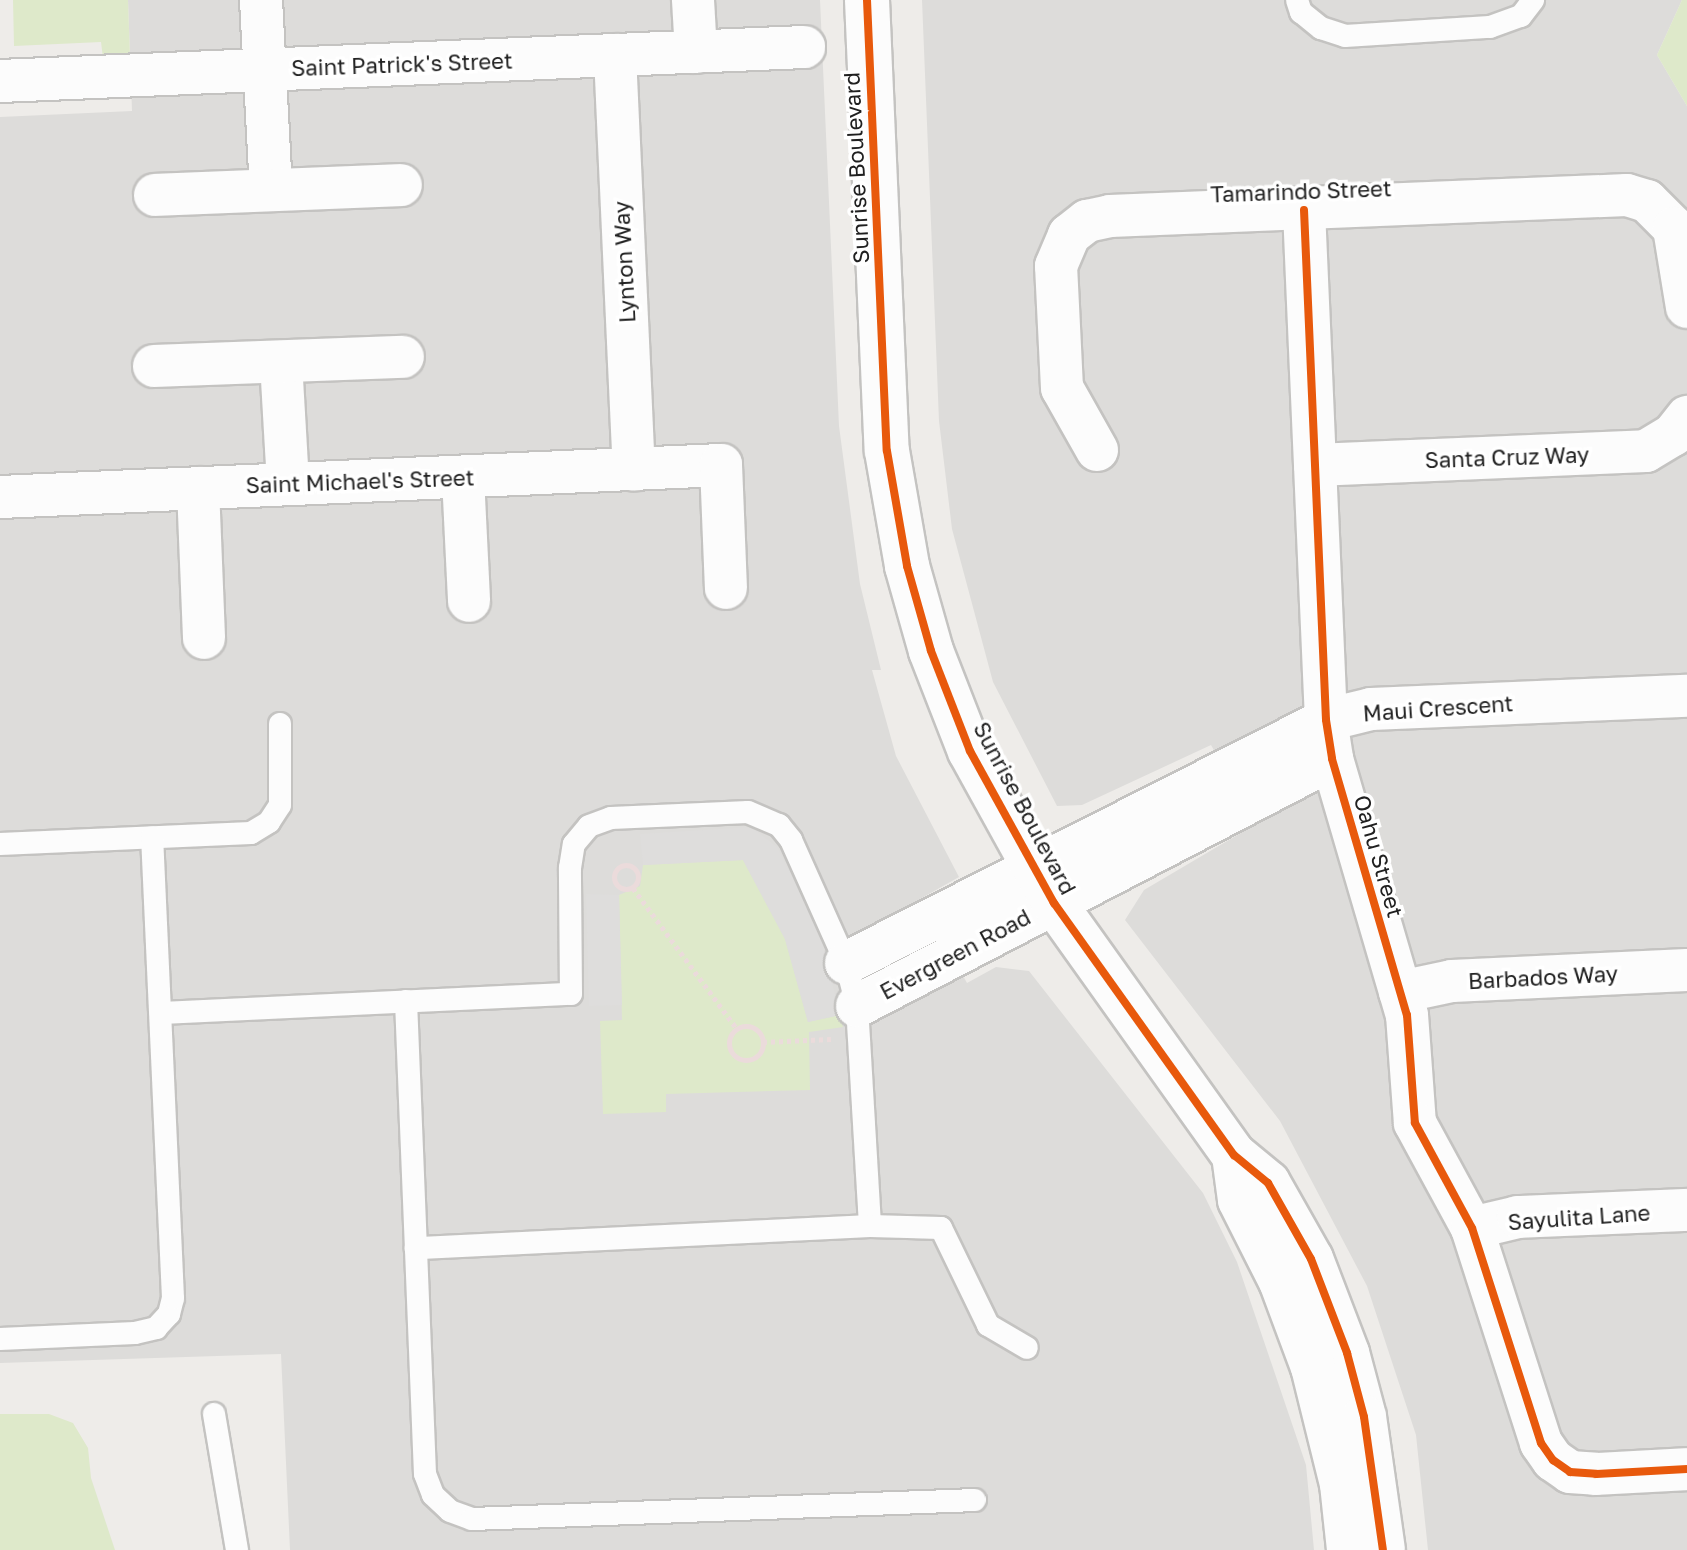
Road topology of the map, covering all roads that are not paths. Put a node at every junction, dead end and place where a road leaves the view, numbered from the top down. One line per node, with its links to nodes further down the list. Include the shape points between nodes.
1 (261, 0): 9 (street)
2 (693, 0): 7 (street)
3 (867, 0): 35 (street, Sunrise Boulevard, via 887,451 907,566 931,651 970,751)
4 (1532, 2): 5 (lane, via 1521,16 1490,27 1345,36 1321,28)
5 (1299, 6)
6 (804, 47): 7 (street, Saint Patrick's Street)
7 (696, 52): 8 (street, Saint Patrick's Street)
8 (615, 55): 9 (street, Saint Patrick's Street); 22 (street, Lynton Way)
9 (265, 69): 10 (street, Saint Patrick's Street); 12 (street)
10 (0, 81)
11 (401, 185): 12 (street)
12 (271, 190): 13 (street)
13 (155, 195)
14 (1304, 210): 15 (street, Tamarindo Street, via 1627,195 1647,201 1674,228); 20 (street, Tamarindo Street, via 1110,216 1087,221 1069,235 1056,266 1062,388); 21 (street, Oahu Street)
15 (1687, 307)
16 (403, 357): 17 (street)
17 (281, 362): 18 (street); 24 (street)
18 (154, 366)
19 (1687, 418): 21 (street, Santa Cruz Way, via 1673,435 1646,451)
20 (1097, 450)
21 (1315, 465): 32 (street, Oahu Street)
22 (634, 470): 23 (street, Saint Michael's Street); 27 (street, Saint Michael's Street, via 721,465)
23 (463, 477): 24 (street, Saint Michael's Street); 28 (street)
24 (288, 484): 25 (street, Saint Michael's Street)
25 (198, 488): 26 (street, Saint Michael's Street); 29 (street)
26 (0, 497)
27 (726, 588)
28 (469, 601)
29 (204, 638)
30 (1687, 696): 32 (street, Maui Crescent, via 1371,709)
31 (280, 724): 33 (lane, via 283,785 280,805 269,822 251,833)
32 (1329, 739): 35 (street, Maui Crescent); 38 (street, Oahu Street)
33 (152, 837): 34 (lane); 40 (lane)
34 (0, 844)
35 (1043, 885): 36 (street, Evergreen Road); 41 (street, Evergreen Road); 42 (street, Sunrise Boulevard)
36 (846, 963): 39 (lane, via 791,840 764,816 611,818 589,826 574,844 571,994); 41 (lane)
37 (1687, 970): 38 (street, Barbados Way, via 1452,981)
38 (1400, 992): 45 (street, Oahu Street, via 1407,1015 1415,1123)
39 (406, 1001): 40 (lane); 46 (lane)
40 (162, 1013): 47 (lane, via 173,1298 169,1314 156,1328 135,1333)
41 (849, 1022): 44 (lane)
42 (1234, 1155): 53 (street, Sunrise Boulevard, via 1240,1200 1281,1281 1313,1367 1342,1484); 54 (street, Sunrise Boulevard, via 1268,1183 1311,1259 1347,1353 1364,1417)
43 (1687, 1210): 45 (street, Sayulita Lane, via 1518,1217)
44 (870, 1226): 46 (lane); 48 (lane, via 941,1228 988,1325)
45 (1472, 1228): 50 (street, Oahu Street, via 1541,1443 1570,1472)
46 (416, 1248): 51 (lane, via 425,1474 433,1495 450,1511 472,1519)
47 (0, 1339)
48 (1027, 1348)
49 (214, 1414): 52 (lane)
50 (1687, 1469)
51 (975, 1500)
52 (237, 1550)
53 (1349, 1550)
54 (1383, 1550)

